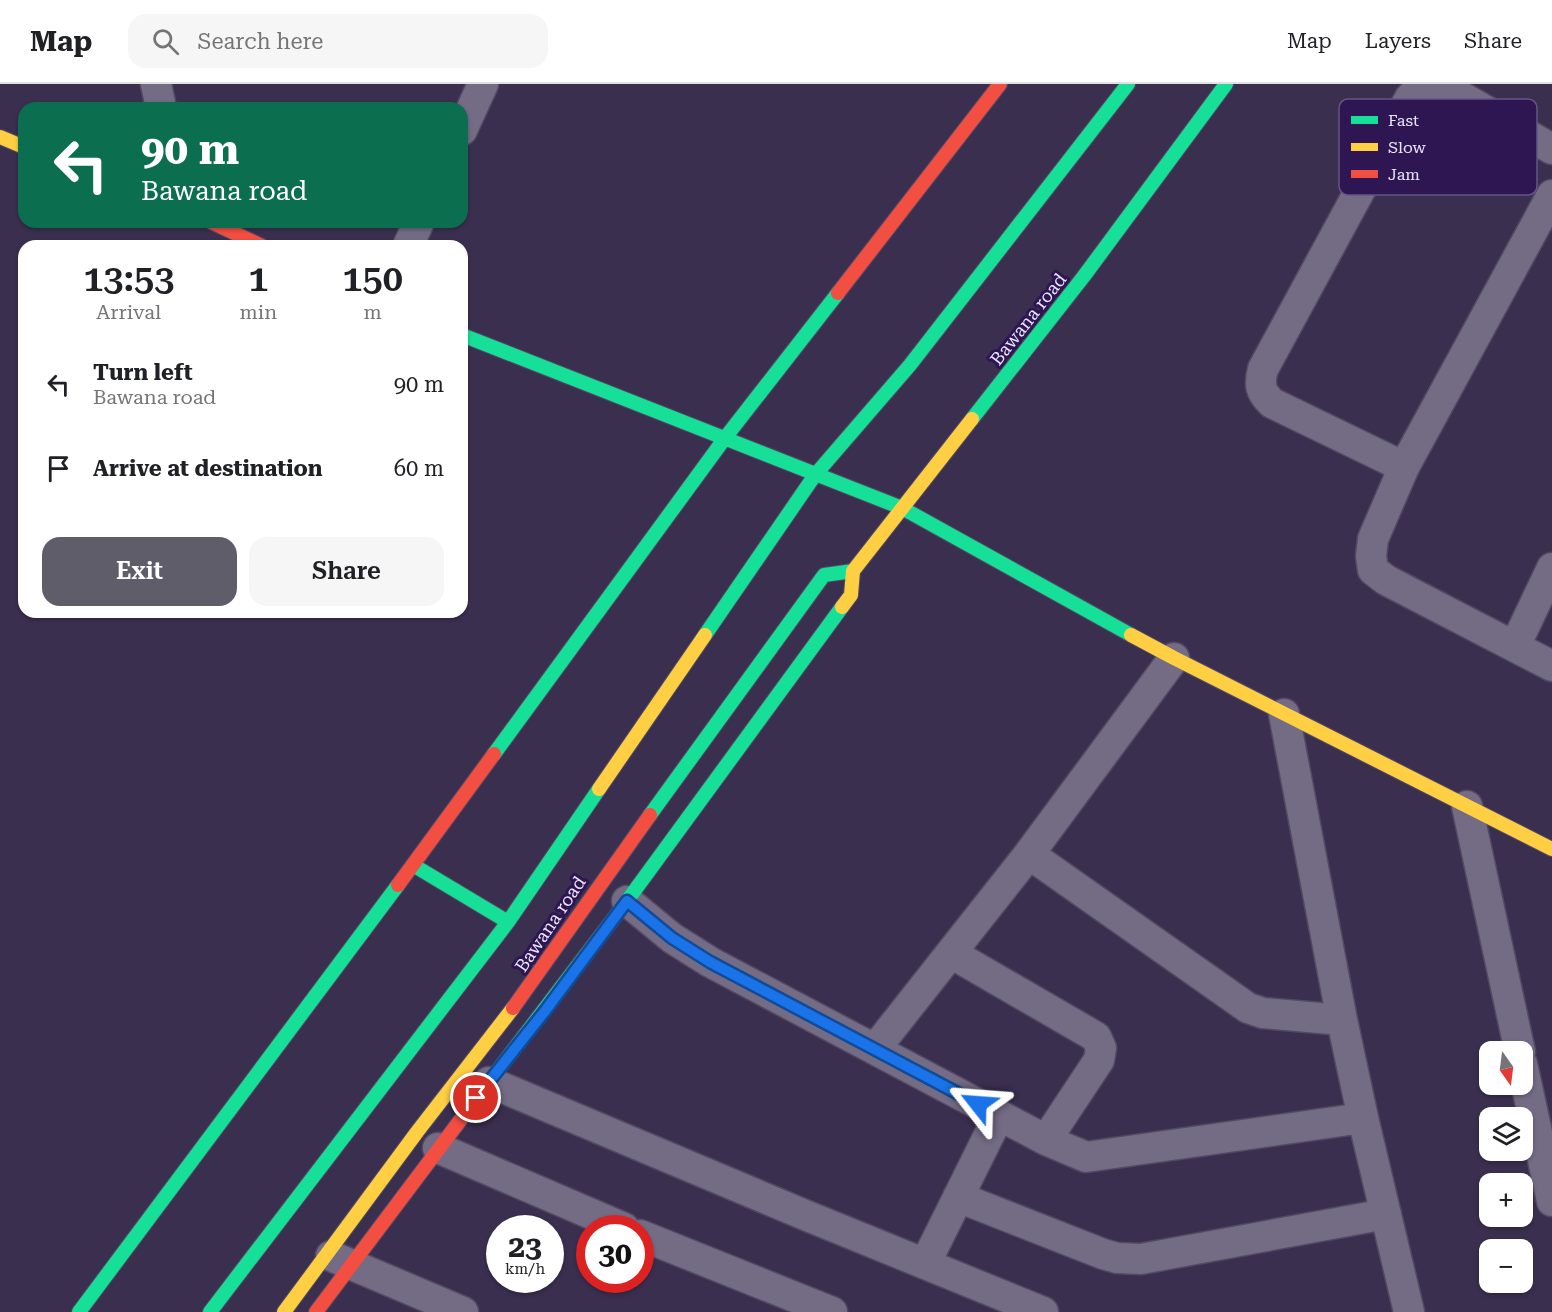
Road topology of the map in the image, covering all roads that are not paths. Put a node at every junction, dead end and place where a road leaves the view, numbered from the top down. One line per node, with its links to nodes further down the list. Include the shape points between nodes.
1 (156, 84): 8 (street)
2 (483, 84): 9 (street)
3 (1000, 84): 19 (street)
4 (1128, 84): 21 (street, via 910,365)
5 (1226, 84): 22 (street, Bawana road, via 1084,276)
6 (1409, 99): 7 (street, via 1429,85 1448,89)
7 (1465, 99)
8 (160, 102)
9 (468, 117)
10 (0, 137): 12 (street)
11 (1537, 140): 13 (street)
12 (18, 144)
13 (1552, 149)
14 (1357, 195): 20 (street, via 1263,369 1262,393 1272,403)
15 (1552, 195): 20 (street)
16 (224, 228): 17 (street)
17 (249, 240)
18 (468, 337): 19 (street)
19 (725, 438): 21 (street); 32 (street)
20 (1404, 467): 25 (street, via 1373,539 1373,570)
21 (815, 475): 22 (street); 34 (street)
22 (902, 508): 24 (street, Bawana road); 26 (street)
23 (1552, 568): 25 (street)
24 (853, 571): 33 (street, Bawana road, via 851,595); 51 (street, Bawana road, via 824,575 524,994 417,1132)
25 (1515, 646): 27 (street)
26 (1174, 658): 28 (street); 31 (street)
27 (1552, 666)
28 (1284, 714): 29 (street); 36 (street)
29 (1467, 806): 30 (street); 37 (street)
30 (1552, 849)
31 (1029, 854): 35 (street); 36 (street, via 1248,1008 1263,1013)
32 (413, 865): 34 (street); 53 (street)
33 (627, 901): 38 (street, via 672,938 710,962); 39 (street, Bawana road)
34 (507, 922): 54 (street)
35 (951, 953): 38 (street); 43 (street, via 1096,1037 1101,1048 1099,1060)
36 (1342, 1020): 42 (street)
37 (1518, 1041)
38 (875, 1049): 41 (street)
39 (489, 1082): 45 (street, Bawana road); 52 (street)
40 (1532, 1095): 44 (street)
41 (999, 1115): 43 (street); 46 (street)
42 (1363, 1118): 43 (street, via 1086,1157); 48 (street)
43 (1046, 1140)
44 (1546, 1142): 47 (street)
45 (438, 1148): 49 (street); 51 (street, Bawana road)
46 (958, 1197): 48 (street, via 1103,1254 1141,1259); 52 (street)
47 (1552, 1201)
48 (1386, 1214): 60 (street)
49 (594, 1215)
50 (654, 1241): 58 (street)
51 (340, 1259): 55 (street, Bawana road); 56 (street, Bawana road); 57 (street)
52 (925, 1264): 59 (street)
53 (79, 1312)
54 (210, 1312)
55 (284, 1312)
56 (316, 1312)
57 (464, 1312)
58 (832, 1312)
59 (1043, 1312)
60 (1409, 1312)

